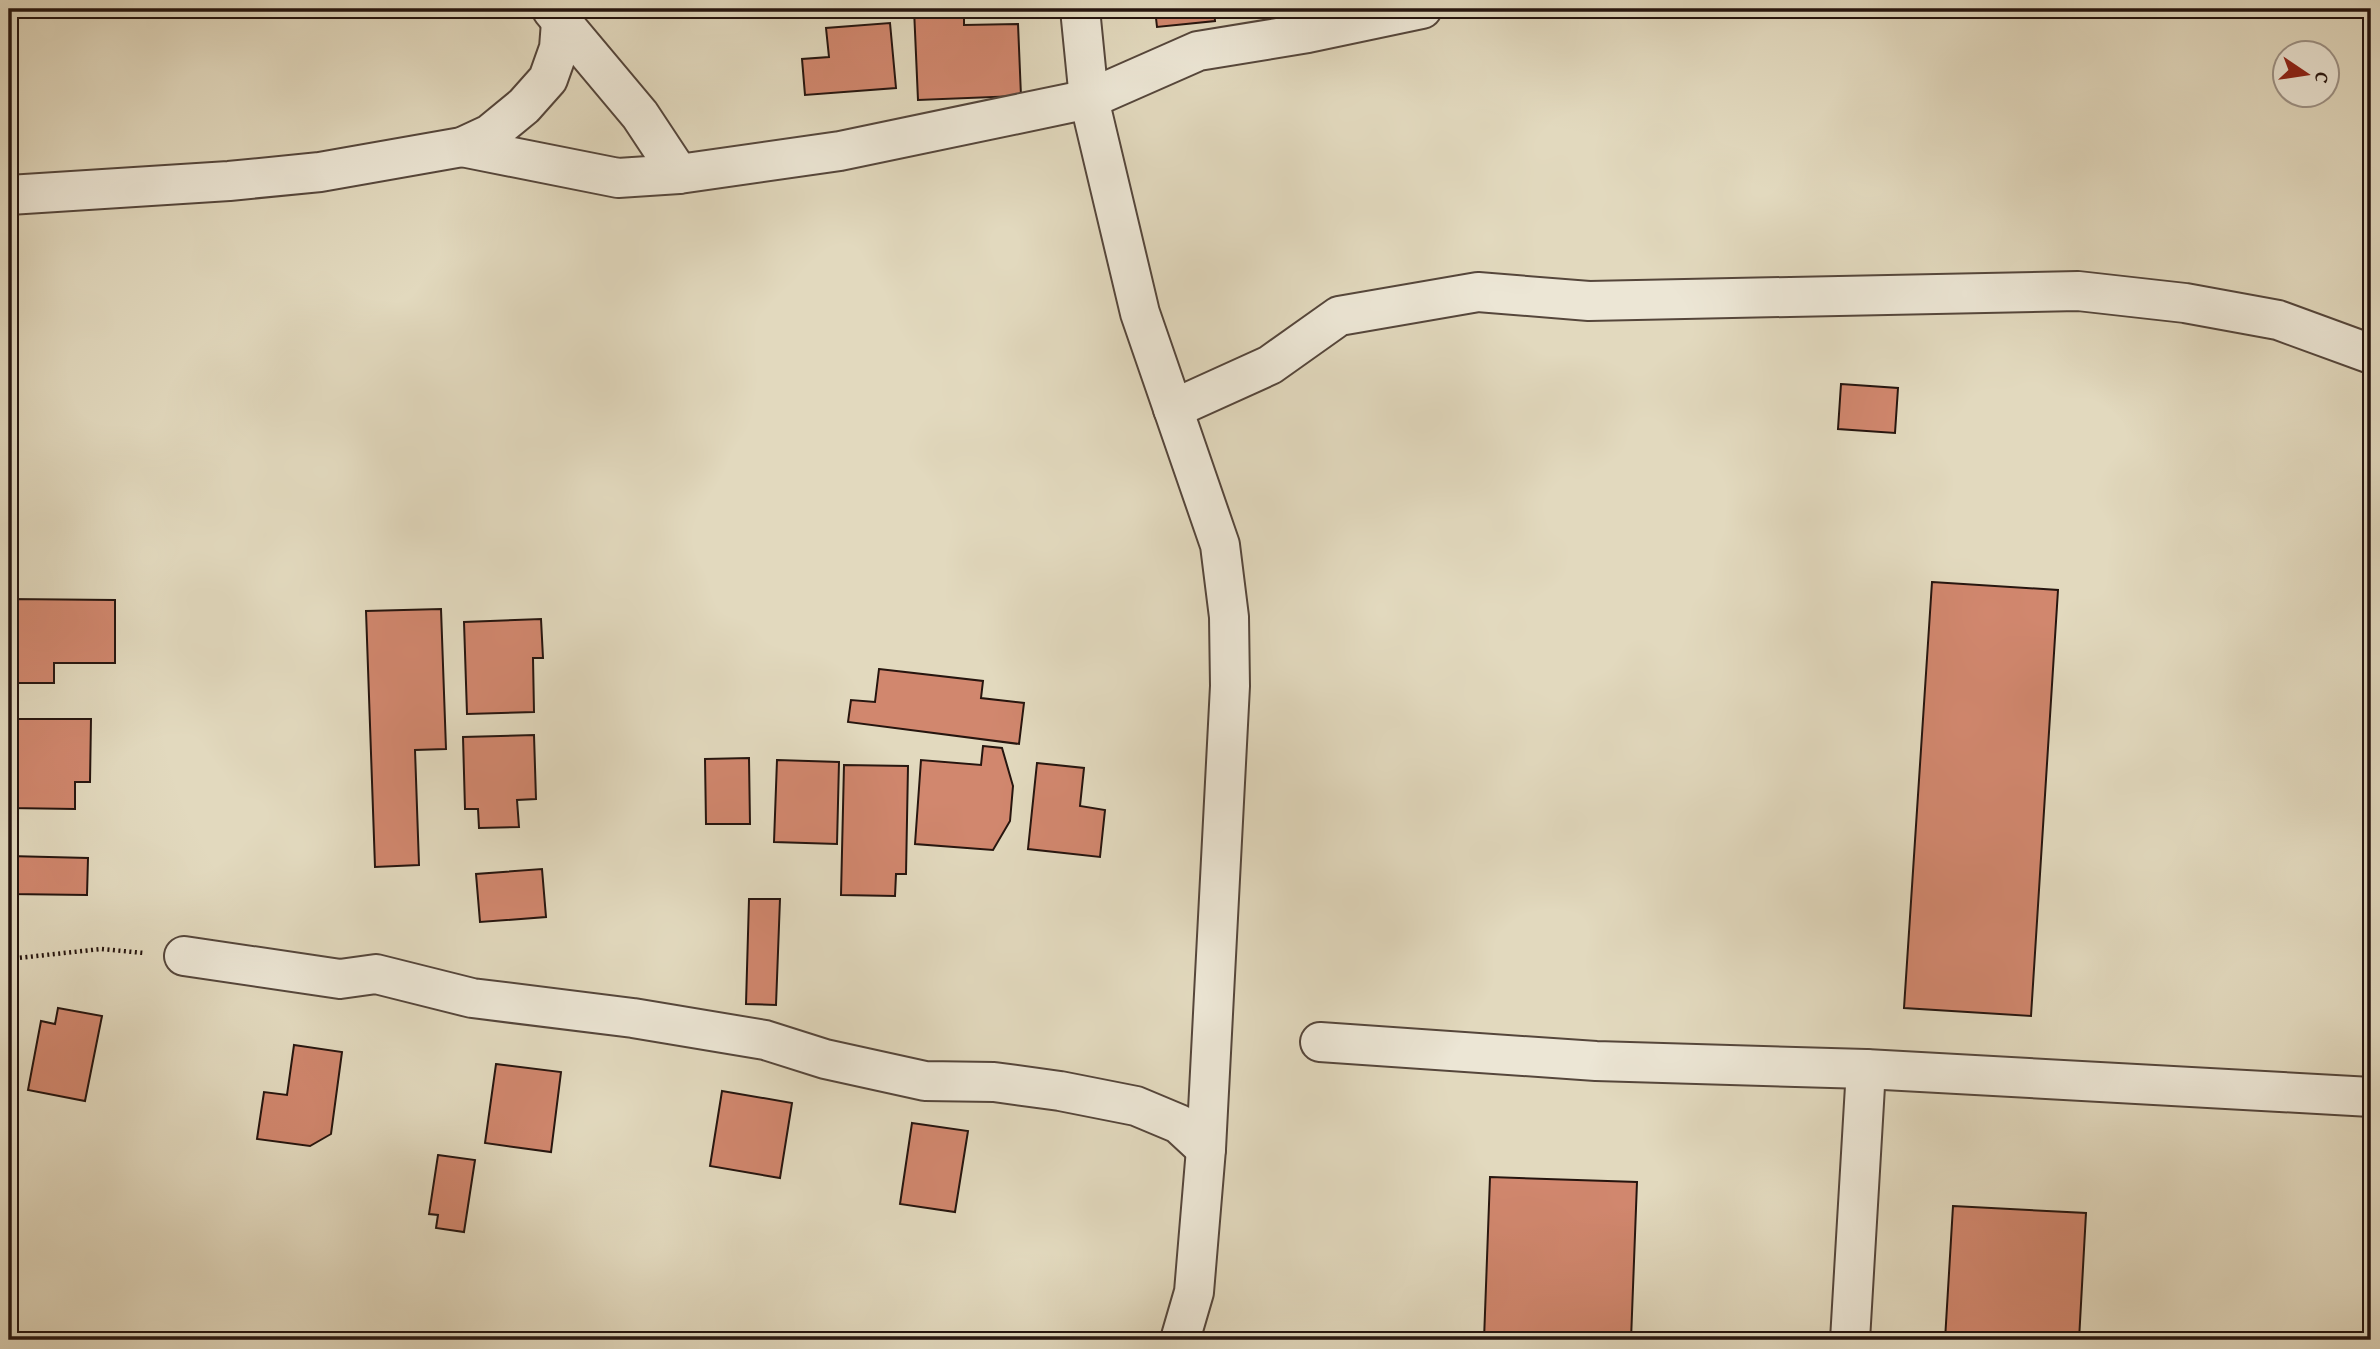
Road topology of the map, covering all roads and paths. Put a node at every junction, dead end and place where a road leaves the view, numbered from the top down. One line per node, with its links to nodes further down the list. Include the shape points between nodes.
1 (1080, 9): 4 (street)
2 (1422, 9): 4 (street, via 1198,51)
3 (556, 15): 5 (street, via 559,48 548,79 490,134); 6 (street, via 640,115)
4 (1089, 99): 6 (street, via 840,151); 9 (street, via 1140,313)
5 (462, 147): 6 (street, via 618,178); 7 (street, via 320,172)
6 (679, 174)
7 (9, 195)
8 (2371, 354): 9 (street, via 2278,320 2078,290 1589,301 1478,292 1339,316 1270,365)
9 (1173, 409): 15 (street, via 1220,545 1229,617 1230,686)
10 (184, 956): 11 (path, via 101,949); 15 (street, via 340,979 376,974 472,998 765,1040 825,1059 925,1081 994,1082 1060,1091 1136,1106 1179,1124)
11 (9, 959)
12 (1320, 1042): 13 (street, via 1596,1060)
13 (1866, 1069): 14 (street); 17 (street)
14 (2371, 1097)
15 (1206, 1149): 16 (street, via 1194,1292)
16 (1180, 1340)
17 (1850, 1340)

